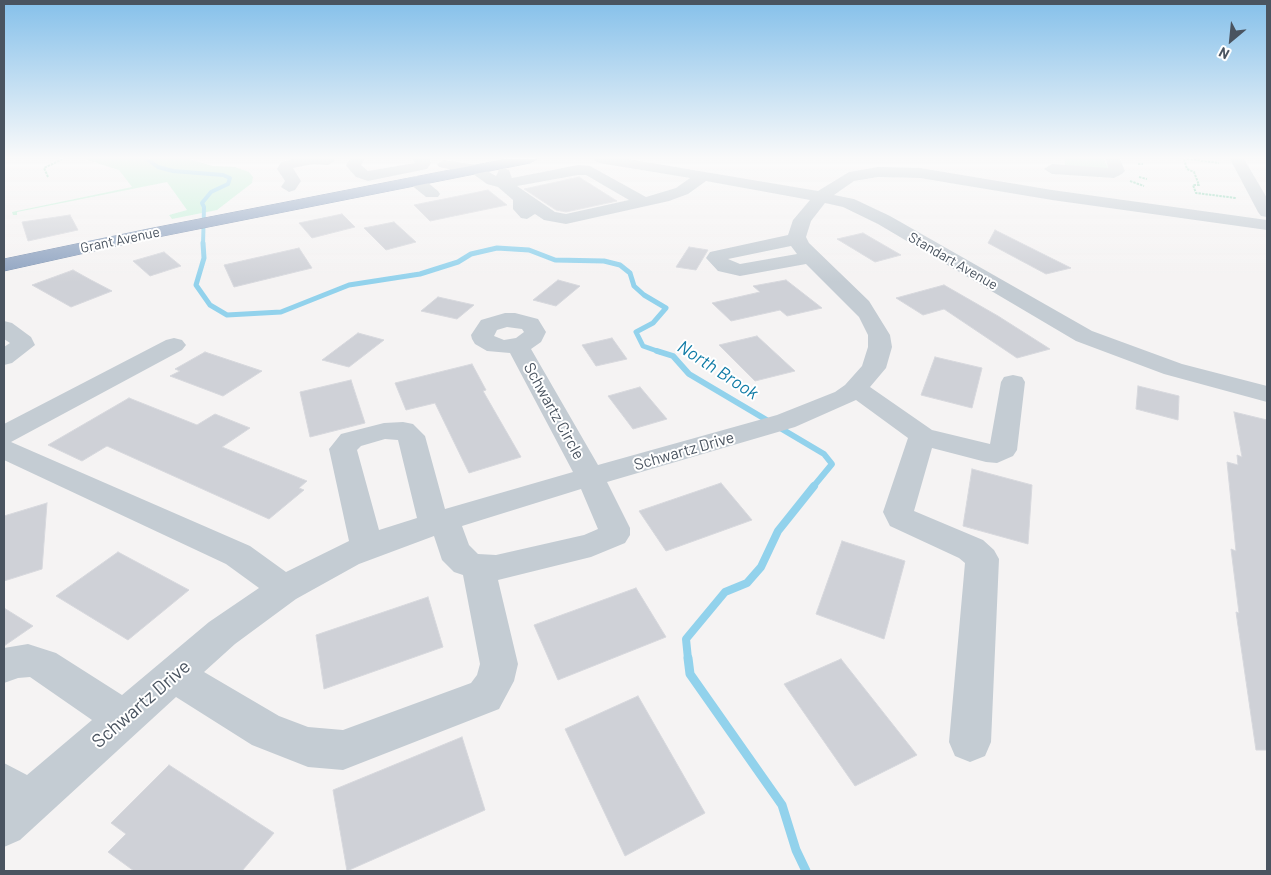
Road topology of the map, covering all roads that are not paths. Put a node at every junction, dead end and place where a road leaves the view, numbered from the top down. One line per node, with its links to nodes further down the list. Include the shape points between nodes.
1 (322, 200): 12 (highway, Grant Avenue)
2 (523, 200): 9 (street, via 553,221 575,220)
3 (632, 200): 9 (street)
4 (651, 200): 9 (street)
5 (819, 200): 18 (street, Schwartz Drive, via 797,231 804,248 861,306 879,335 880,347 874,368)
6 (836, 200): 19 (street, Standart Avenue, via 884,220 1084,336 1173,369)
7 (1087, 200): 11 (street, Schwartz Drive)
8 (1260, 200): 10 (street)
9 (638, 204)
10 (1267, 212)
11 (1267, 225)
12 (4, 265)
13 (4, 328): 16 (street, via 24,345)
14 (174, 345): 20 (street)
15 (518, 346): 23 (street, Schwartz Circle)
16 (4, 358)
17 (1013, 382): 21 (street, via 1003,450 997,454)
18 (856, 389): 21 (street); 23 (street, Schwartz Drive, via 786,421)
19 (1267, 394)
20 (4, 435)
21 (922, 436): 31 (street, via 898,512 902,518 972,549 982,559)
22 (4, 449): 27 (street, via 238,555)
23 (590, 477): 24 (street, Schwartz Drive); 26 (street, Schwartz Circle, via 614,528 614,535 591,545 496,568)
24 (439, 522): 25 (street, Schwartz Drive); 25 (street, via 411,436 403,430 384,431 351,440 342,449); 26 (street, via 454,551 466,563)
25 (367, 547): 27 (street, Schwartz Drive)
26 (478, 567): 29 (street, via 499,664 495,681 485,696 342,750 308,747 266,731)
27 (284, 589): 29 (street, Schwartz Drive, via 222,633)
28 (4, 667): 30 (street, via 28,660 43,665)
29 (174, 675): 30 (street, Schwartz Drive)
30 (124, 719): 32 (street, Schwartz Drive)
31 (970, 742)
32 (12, 804)

